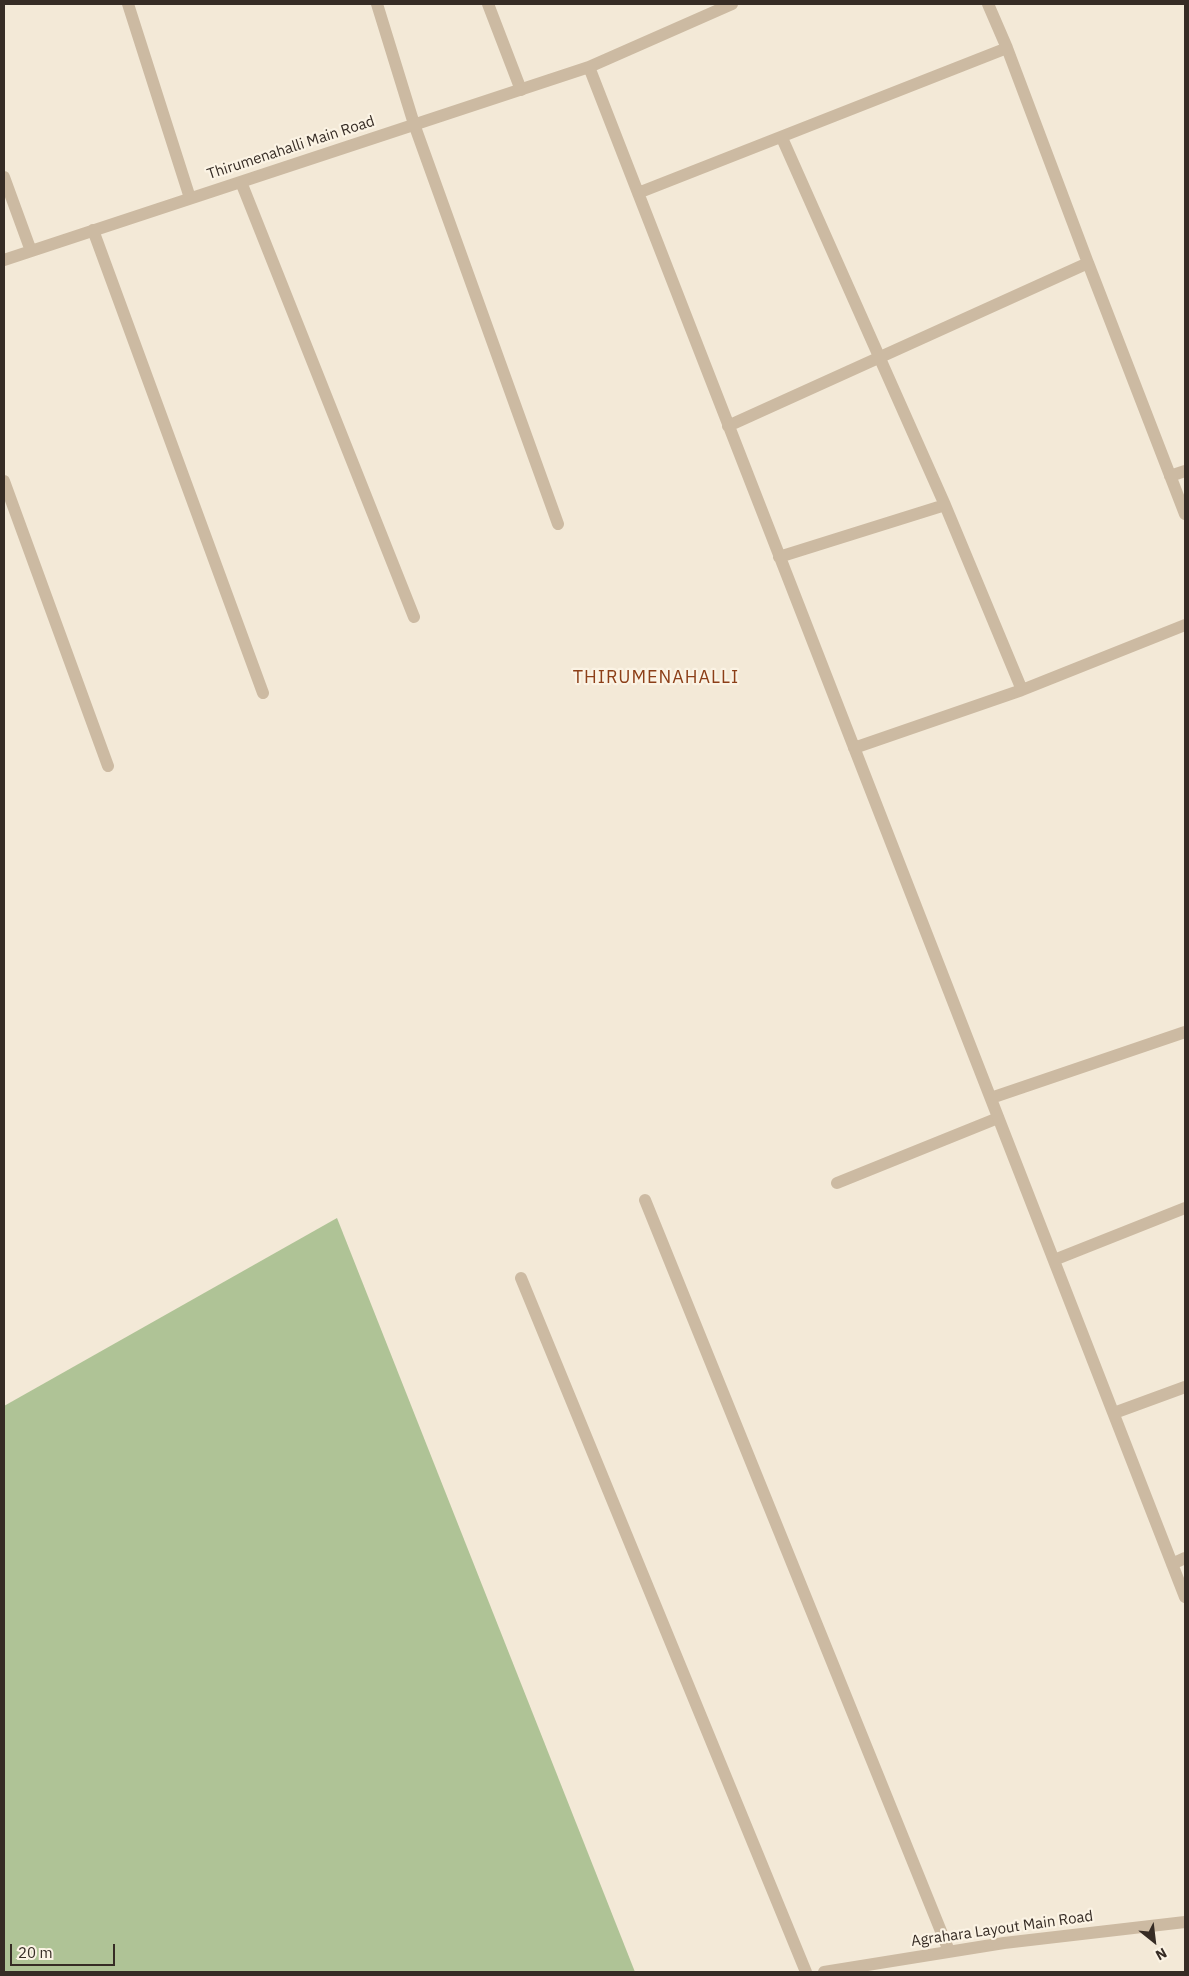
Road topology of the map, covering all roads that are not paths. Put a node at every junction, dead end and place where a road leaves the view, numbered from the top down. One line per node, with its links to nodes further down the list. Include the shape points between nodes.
1 (128, 4): 14 (street)
2 (377, 4): 9 (street)
3 (488, 4): 8 (street)
4 (732, 4): 7 (street, Thirumenahalli Main Road)
5 (988, 4): 6 (street)
6 (1007, 48): 10 (street); 18 (street)
7 (589, 67): 8 (street, Thirumenahalli Main Road); 13 (street)
8 (521, 90): 9 (street, Thirumenahalli Main Road)
9 (414, 124): 12 (street, Thirumenahalli Main Road); 26 (street)
10 (782, 138): 13 (street); 19 (street)
11 (4, 176): 16 (street)
12 (241, 182): 14 (street, Thirumenahalli Main Road); 28 (street)
13 (638, 193): 20 (street)
14 (190, 198): 15 (street, Thirumenahalli Main Road)
15 (93, 230): 16 (street, Thirumenahalli Main Road); 31 (street)
16 (31, 251): 17 (street, Thirumenahalli Main Road)
17 (4, 260)
18 (1088, 263): 19 (street); 22 (street)
19 (879, 358): 20 (street); 24 (street)
20 (728, 426): 27 (street)
21 (1185, 471): 22 (street)
22 (1170, 476): 25 (street)
23 (4, 481): 33 (street)
24 (945, 505): 27 (street); 30 (street)
25 (1185, 514)
26 (558, 524)
27 (780, 557): 32 (street)
28 (414, 617)
29 (1185, 625): 30 (street)
30 (1022, 690): 32 (street)
31 (263, 693)
32 (854, 748): 35 (street)
33 (108, 766)
34 (1185, 1032): 35 (street)
35 (991, 1098): 36 (street)
36 (998, 1118): 37 (street); 40 (street)
37 (837, 1183)
38 (645, 1200): 48 (street)
39 (1185, 1208): 40 (street)
40 (1054, 1260): 43 (street)
41 (522, 1278): 49 (street)
42 (1185, 1387): 43 (street)
43 (1114, 1413): 45 (street)
44 (1185, 1558): 45 (street)
45 (1172, 1564): 46 (street)
46 (1185, 1597)
47 (1185, 1922): 48 (street, Agrahara Layout Main Road)
48 (949, 1951): 50 (street, Agrahara Layout Main Road)
49 (806, 1972)
50 (824, 1972)

